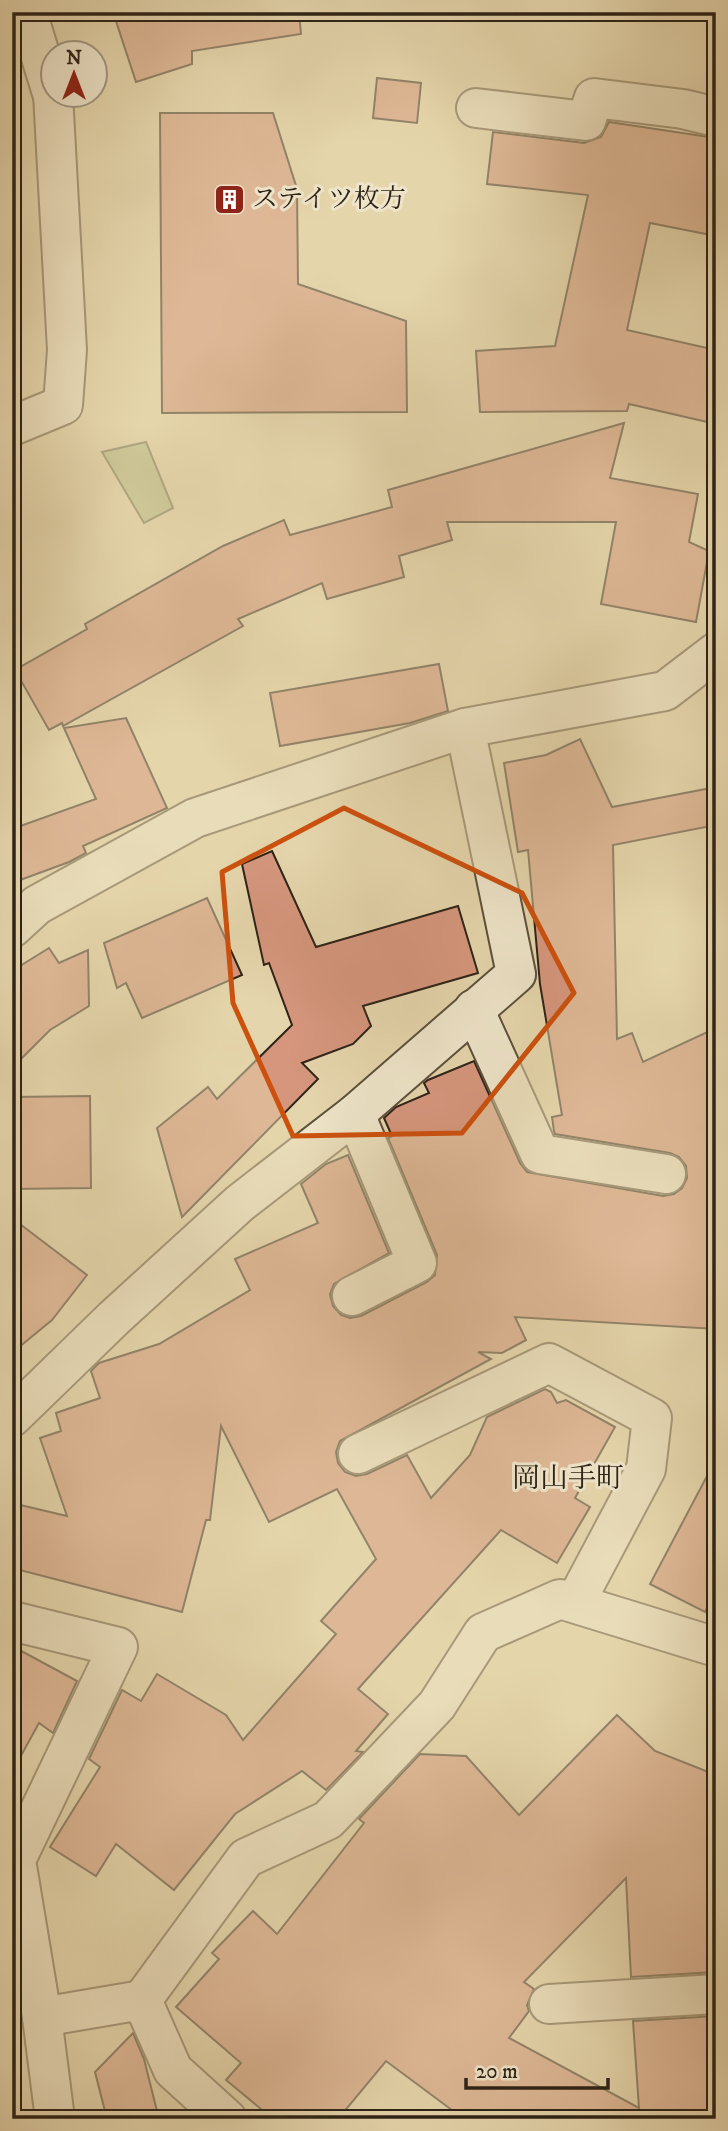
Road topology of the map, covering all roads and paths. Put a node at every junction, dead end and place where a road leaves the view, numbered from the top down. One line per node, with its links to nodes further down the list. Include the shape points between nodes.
1 (27, 12): 2 (street)
2 (38, 47)
3 (54, 108): 6 (street, via 67,350 63,405)
4 (476, 108): 5 (street, via 586,121 594,98)
5 (716, 117)
6 (12, 426)
7 (716, 652): 8 (street, via 665,691)
8 (465, 728): 9 (street, via 195,818 37,905); 10 (street, via 516,974)
9 (12, 928)
10 (474, 1009): 11 (street); 12 (street, via 540,1154)
11 (355, 1114): 13 (street, via 417,1263); 14 (street, via 240,1203)
12 (666, 1174)
13 (352, 1296)
14 (12, 1417)
15 (359, 1454): 16 (street, via 550,1363 652,1418 646,1469)
16 (575, 1603): 18 (street); 21 (street, via 560,1599 483,1633 438,1704 328,1820 246,1858)
17 (12, 1621): 19 (street, via 118,1647)
18 (716, 1647)
19 (14, 1859): 23 (street)
20 (716, 1994): 22 (street)
21 (142, 2000): 23 (street); 25 (street, via 173,2070)
22 (549, 2004)
23 (42, 2017): 24 (street)
24 (55, 2119)
25 (227, 2119)

